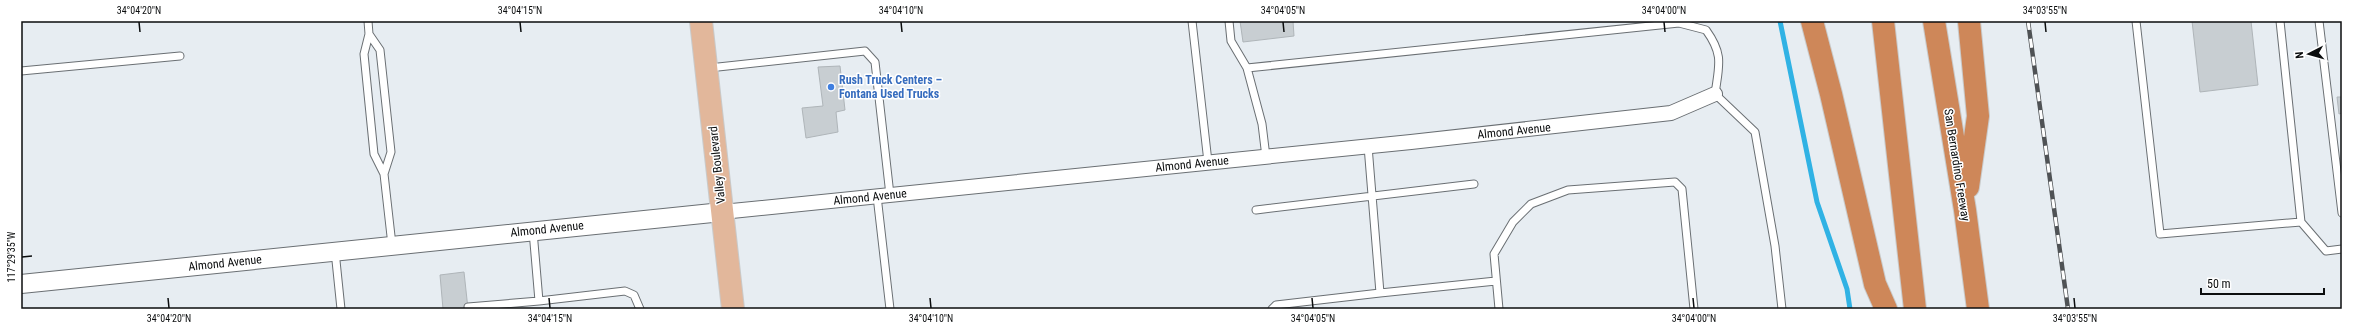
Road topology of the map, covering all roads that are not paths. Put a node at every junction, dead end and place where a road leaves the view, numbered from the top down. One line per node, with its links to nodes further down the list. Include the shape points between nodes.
1 (368, 21): 13 (lane)
2 (701, 21): 15 (main road, Valley Boulevard)
3 (1192, 21): 21 (lane)
4 (1229, 21): 16 (lane, via 1231,41)
5 (1812, 21): 48 (highway, via 1832,94 1875,284)
6 (1883, 21): 49 (highway)
7 (1934, 21): 27 (highway, San Bernardino Freeway)
8 (1969, 21): 27 (highway, via 1978,116)
9 (2136, 21): 30 (lane, via 2160,234)
10 (2280, 21): 30 (lane)
11 (2319, 21): 29 (lane)
12 (1678, 22): 16 (lane); 18 (lane, via 1706,30 1714,41 1720,59)
13 (369, 34): 22 (lane, via 364,54 374,154); 22 (lane, via 380,50 391,152)
14 (180, 56): 17 (lane)
15 (706, 68): 24 (lane, via 865,51 875,62); 28 (main road, Valley Boulevard)
16 (1247, 68): 20 (lane, via 1262,124)
17 (21, 71)
18 (1714, 94): 19 (street, Almond Avenue, via 1671,113); 47 (lane, via 1755,132 1774,238)
19 (1368, 146): 20 (street, Almond Avenue); 25 (lane)
20 (1266, 157): 21 (street, Almond Avenue)
21 (1208, 162): 24 (street, Almond Avenue)
22 (384, 174): 32 (lane)
23 (1474, 184): 25 (lane)
24 (883, 195): 28 (street, Almond Avenue); 43 (lane)
25 (1372, 196): 26 (lane); 37 (lane)
26 (1256, 210)
27 (1965, 210): 50 (highway, San Bernardino Freeway)
28 (722, 212): 31 (street, Almond Avenue); 42 (main road, Valley Boulevard)
29 (2342, 213)
30 (2301, 222): 33 (lane, via 2326,252)
31 (533, 231): 32 (street, Almond Avenue); 38 (lane)
32 (392, 245): 34 (street, Almond Avenue)
33 (2342, 249)
34 (335, 251): 36 (street, Almond Avenue); 40 (lane)
35 (1496, 281): 37 (lane); 45 (lane); 46 (lane, via 1494,254 1513,222 1531,204 1568,190 1675,182 1682,189)
36 (21, 284)
37 (1380, 293): 44 (lane, via 1276,305)
38 (539, 301): 39 (lane); 41 (lane, via 625,291 634,295)
39 (468, 307)
40 (341, 309)
41 (640, 309)
42 (733, 309)
43 (890, 309)
44 (1272, 309)
45 (1499, 309)
46 (1694, 309)
47 (1782, 309)
48 (1886, 309)
49 (1915, 309)
50 (1978, 309)

